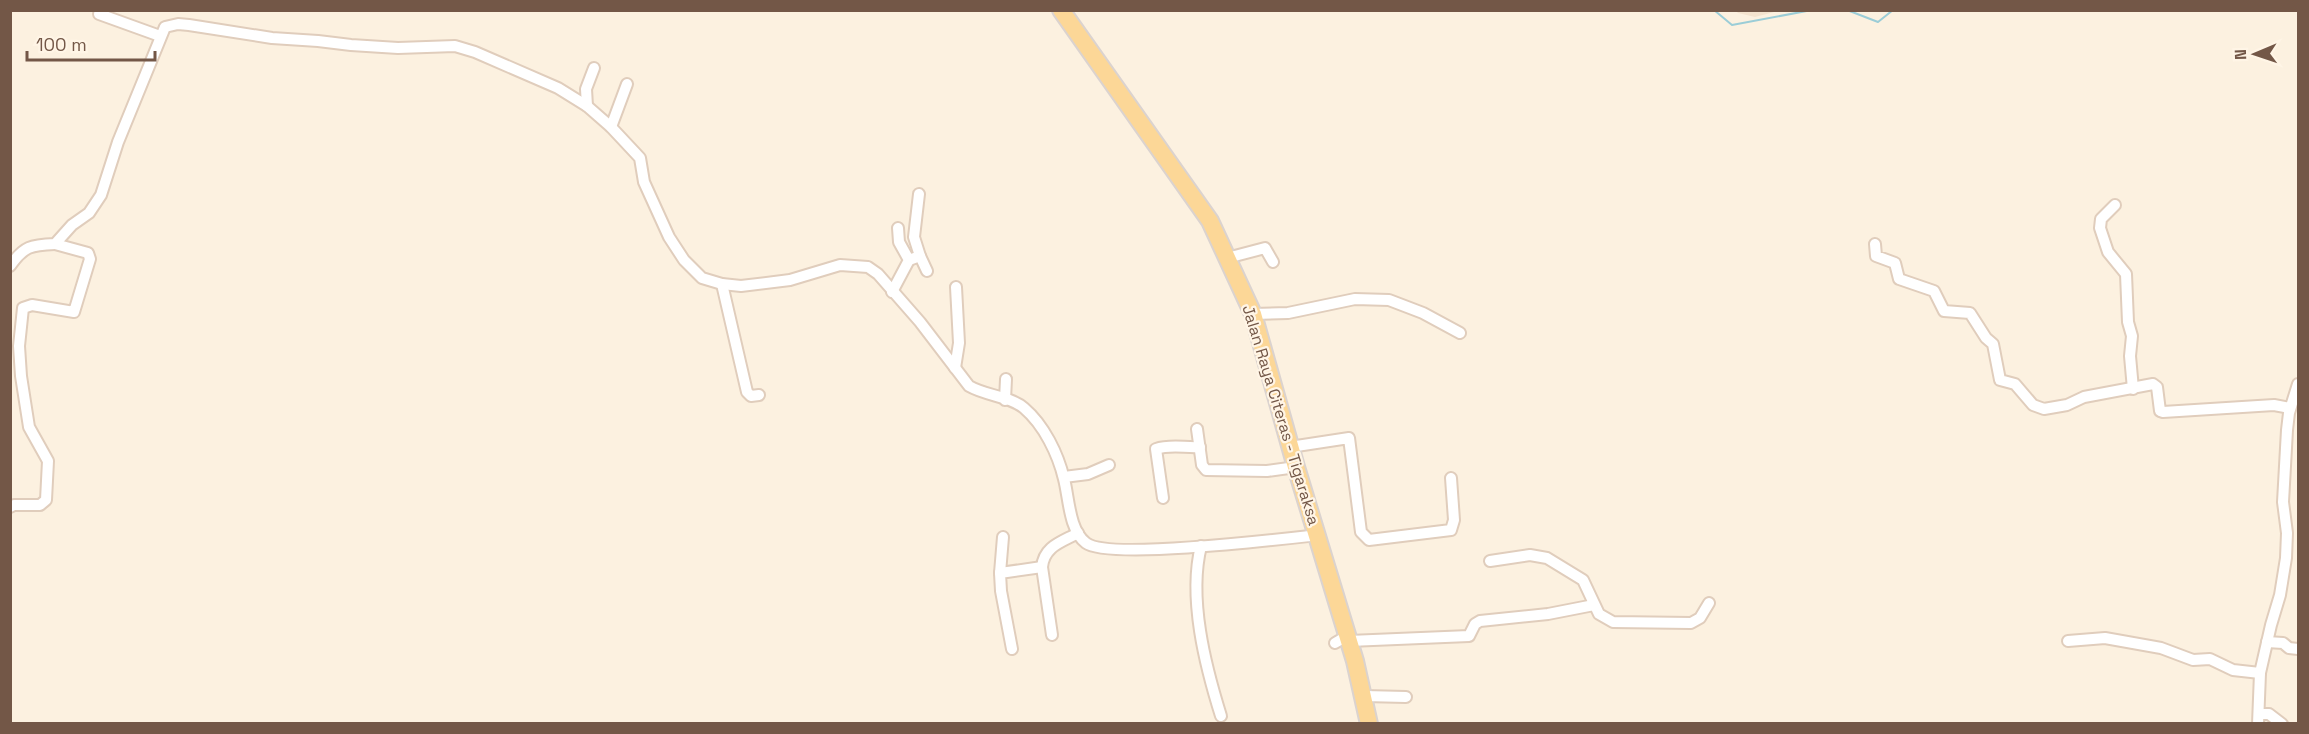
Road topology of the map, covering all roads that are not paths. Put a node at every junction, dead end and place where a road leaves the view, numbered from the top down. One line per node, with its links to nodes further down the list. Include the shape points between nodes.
1 (1061, 10): 14 (main road, Jalan Raya Citeras - Tigaraksa, via 1210,220)
2 (99, 14): 3 (street)
3 (160, 36): 6 (street, via 165,27 178,24 351,45 455,46 542,81); 11 (street, via 101,195 89,213)
4 (594, 68): 6 (street, via 586,88)
5 (627, 84): 7 (street)
6 (587, 106): 7 (street)
7 (611, 127): 19 (street, via 640,158 653,206 684,260 702,278)
8 (919, 194): 13 (street, via 914,237)
9 (2115, 205): 27 (street, via 2101,219 2100,228 2108,252 2126,274)
10 (898, 228): 15 (street, via 899,242)
11 (55, 244): 17 (street, via 29,247); 39 (street, via 88,253 90,258 74,312 32,305 23,308 19,346 28,427 48,461 48,482 46,500 40,505)
12 (1875, 244): 27 (street, via 1876,256 1895,263 1899,279 1934,291 1944,311 1970,313 1993,344 2000,380 2015,384 2032,405 2054,409 2084,397)
13 (920, 256): 15 (street); 18 (street)
14 (1227, 258): 16 (street, via 1265,248); 22 (main road, Jalan Raya Citeras - Tigaraksa)
15 (909, 260): 21 (street)
16 (1274, 262)
17 (10, 266)
18 (927, 271)
19 (722, 284): 21 (street, via 774,283 853,265 868,267); 28 (street, via 747,392)
20 (956, 286): 24 (street, via 959,343)
21 (892, 292): 24 (street)
22 (1253, 314): 23 (street, via 1288,313 1355,299 1389,300); 33 (main road, Jalan Raya Citeras - Tigaraksa)
23 (1460, 333)
24 (955, 368): 29 (street, via 969,386)
25 (1006, 379): 29 (street)
26 (2298, 384): 30 (street)
27 (2133, 389): 30 (street, via 2156,385 2163,412 2274,405)
28 (759, 395)
29 (1005, 400): 36 (street, via 1025,408 1051,444)
30 (2292, 411): 52 (street, via 2283,502 2286,558)
31 (1197, 429): 32 (street)
32 (1200, 447): 35 (street, via 1206,471); 38 (street, via 1156,449)
33 (1290, 447): 35 (main road, Jalan Raya Citeras - Tigaraksa); 37 (street, via 1349,438 1361,532 1369,540 1451,530)
34 (1109, 465): 36 (street, via 1085,475)
35 (1296, 467): 41 (main road, Jalan Raya Citeras - Tigaraksa)
36 (1064, 477): 40 (street)
37 (1451, 478)
38 (1163, 498)
39 (10, 507)
40 (1078, 533): 43 (street, via 1095,548); 45 (street, via 1048,549)
41 (1318, 535): 43 (street); 50 (main road, Jalan Raya Citeras - Tigaraksa)
42 (1003, 537): 46 (street)
43 (1201, 546): 58 (street, via 1196,567 1200,620 1209,676)
44 (1490, 561): 48 (street, via 1530,555 1547,558 1583,580)
45 (1042, 567): 46 (street); 49 (street)
46 (1000, 573): 53 (street)
47 (1709, 603): 48 (street, via 1700,618 1691,623 1613,622)
48 (1594, 605): 50 (street, via 1480,621 1469,636)
49 (1052, 635)
50 (1344, 640): 56 (main road, Jalan Raya Citeras - Tigaraksa)
51 (2068, 641): 55 (street, via 2105,638 2161,648 2193,660 2210,659 2233,670)
52 (2267, 642): 54 (street); 55 (street)
53 (1012, 649)
54 (2298, 649)
55 (2260, 673): 59 (street)
56 (1364, 696): 57 (street); 60 (main road, Jalan Raya Citeras - Tigaraksa)
57 (1406, 697)
58 (1221, 716)
59 (2258, 718): 61 (street, via 2269,714)
60 (1369, 723)
61 (2282, 723)

